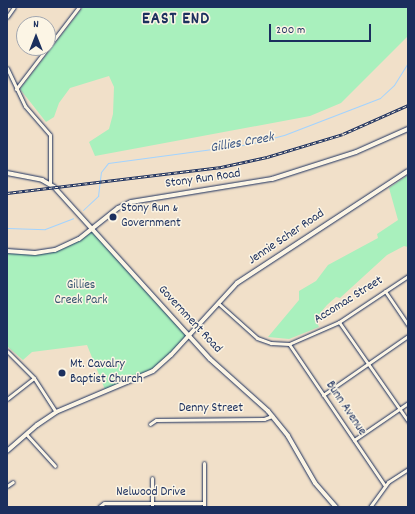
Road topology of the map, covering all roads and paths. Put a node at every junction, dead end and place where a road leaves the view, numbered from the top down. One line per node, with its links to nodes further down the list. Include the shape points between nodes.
1 (14, 7): 3 (street)
2 (80, 7): 5 (street)
3 (7, 17)
4 (7, 68): 5 (street)
5 (16, 89): 9 (street, via 28,111 50,135)
6 (408, 129): 10 (street, Stony Run Road, via 356,152 272,179 131,202 118,208)
7 (408, 171): 14 (street, Jennie Scher Road, via 249,275)
8 (7, 173): 9 (street)
9 (50, 184): 10 (street, Government Road)
10 (93, 230): 11 (street, Stony Run Road, via 72,243 50,251); 17 (street, Government Road)
11 (7, 251)
12 (408, 276): 13 (street, Accomac Street)
13 (385, 291): 15 (street, Accomac Street); 16 (street)
14 (218, 303): 17 (street, Jennie Scher Road); 19 (street, Accomac Street, via 257,338 271,343)
15 (339, 322): 19 (street, Accomac Street); 21 (street)
16 (408, 325)
17 (188, 335): 27 (street, Jennie Scher Road, via 166,360 147,374); 28 (street, Government Road)
18 (408, 336): 21 (street)
19 (289, 344): 23 (street, Bunn Avenue)
20 (8, 351): 22 (street)
21 (368, 364): 23 (street); 26 (street)
22 (34, 378): 24 (street); 27 (street)
23 (323, 395): 32 (street, Bunn Avenue)
24 (7, 399)
25 (408, 403): 26 (street)
26 (399, 409): 29 (street); 32 (street)
27 (56, 412): 31 (street, Jennie Scher Road)
28 (272, 416): 30 (street, Denny Street, via 264,419 156,420); 44 (street, Government Road, via 288,436 315,483)
29 (408, 421)
30 (150, 424)
31 (26, 434): 33 (street, Jennie Scher Road); 35 (street)
32 (354, 440): 40 (street, Bunn Avenue)
33 (7, 451)
34 (204, 462): 42 (street)
35 (55, 466)
36 (408, 469): 40 (street)
37 (152, 478): 41 (street)
38 (13, 482): 39 (street)
39 (7, 486)
40 (385, 486): 45 (street)
41 (152, 505): 42 (street, Nelwood Drive); 43 (street, Nelwood Drive, via 104,503)
42 (204, 505)
43 (99, 507)
44 (336, 507)
45 (370, 507)

